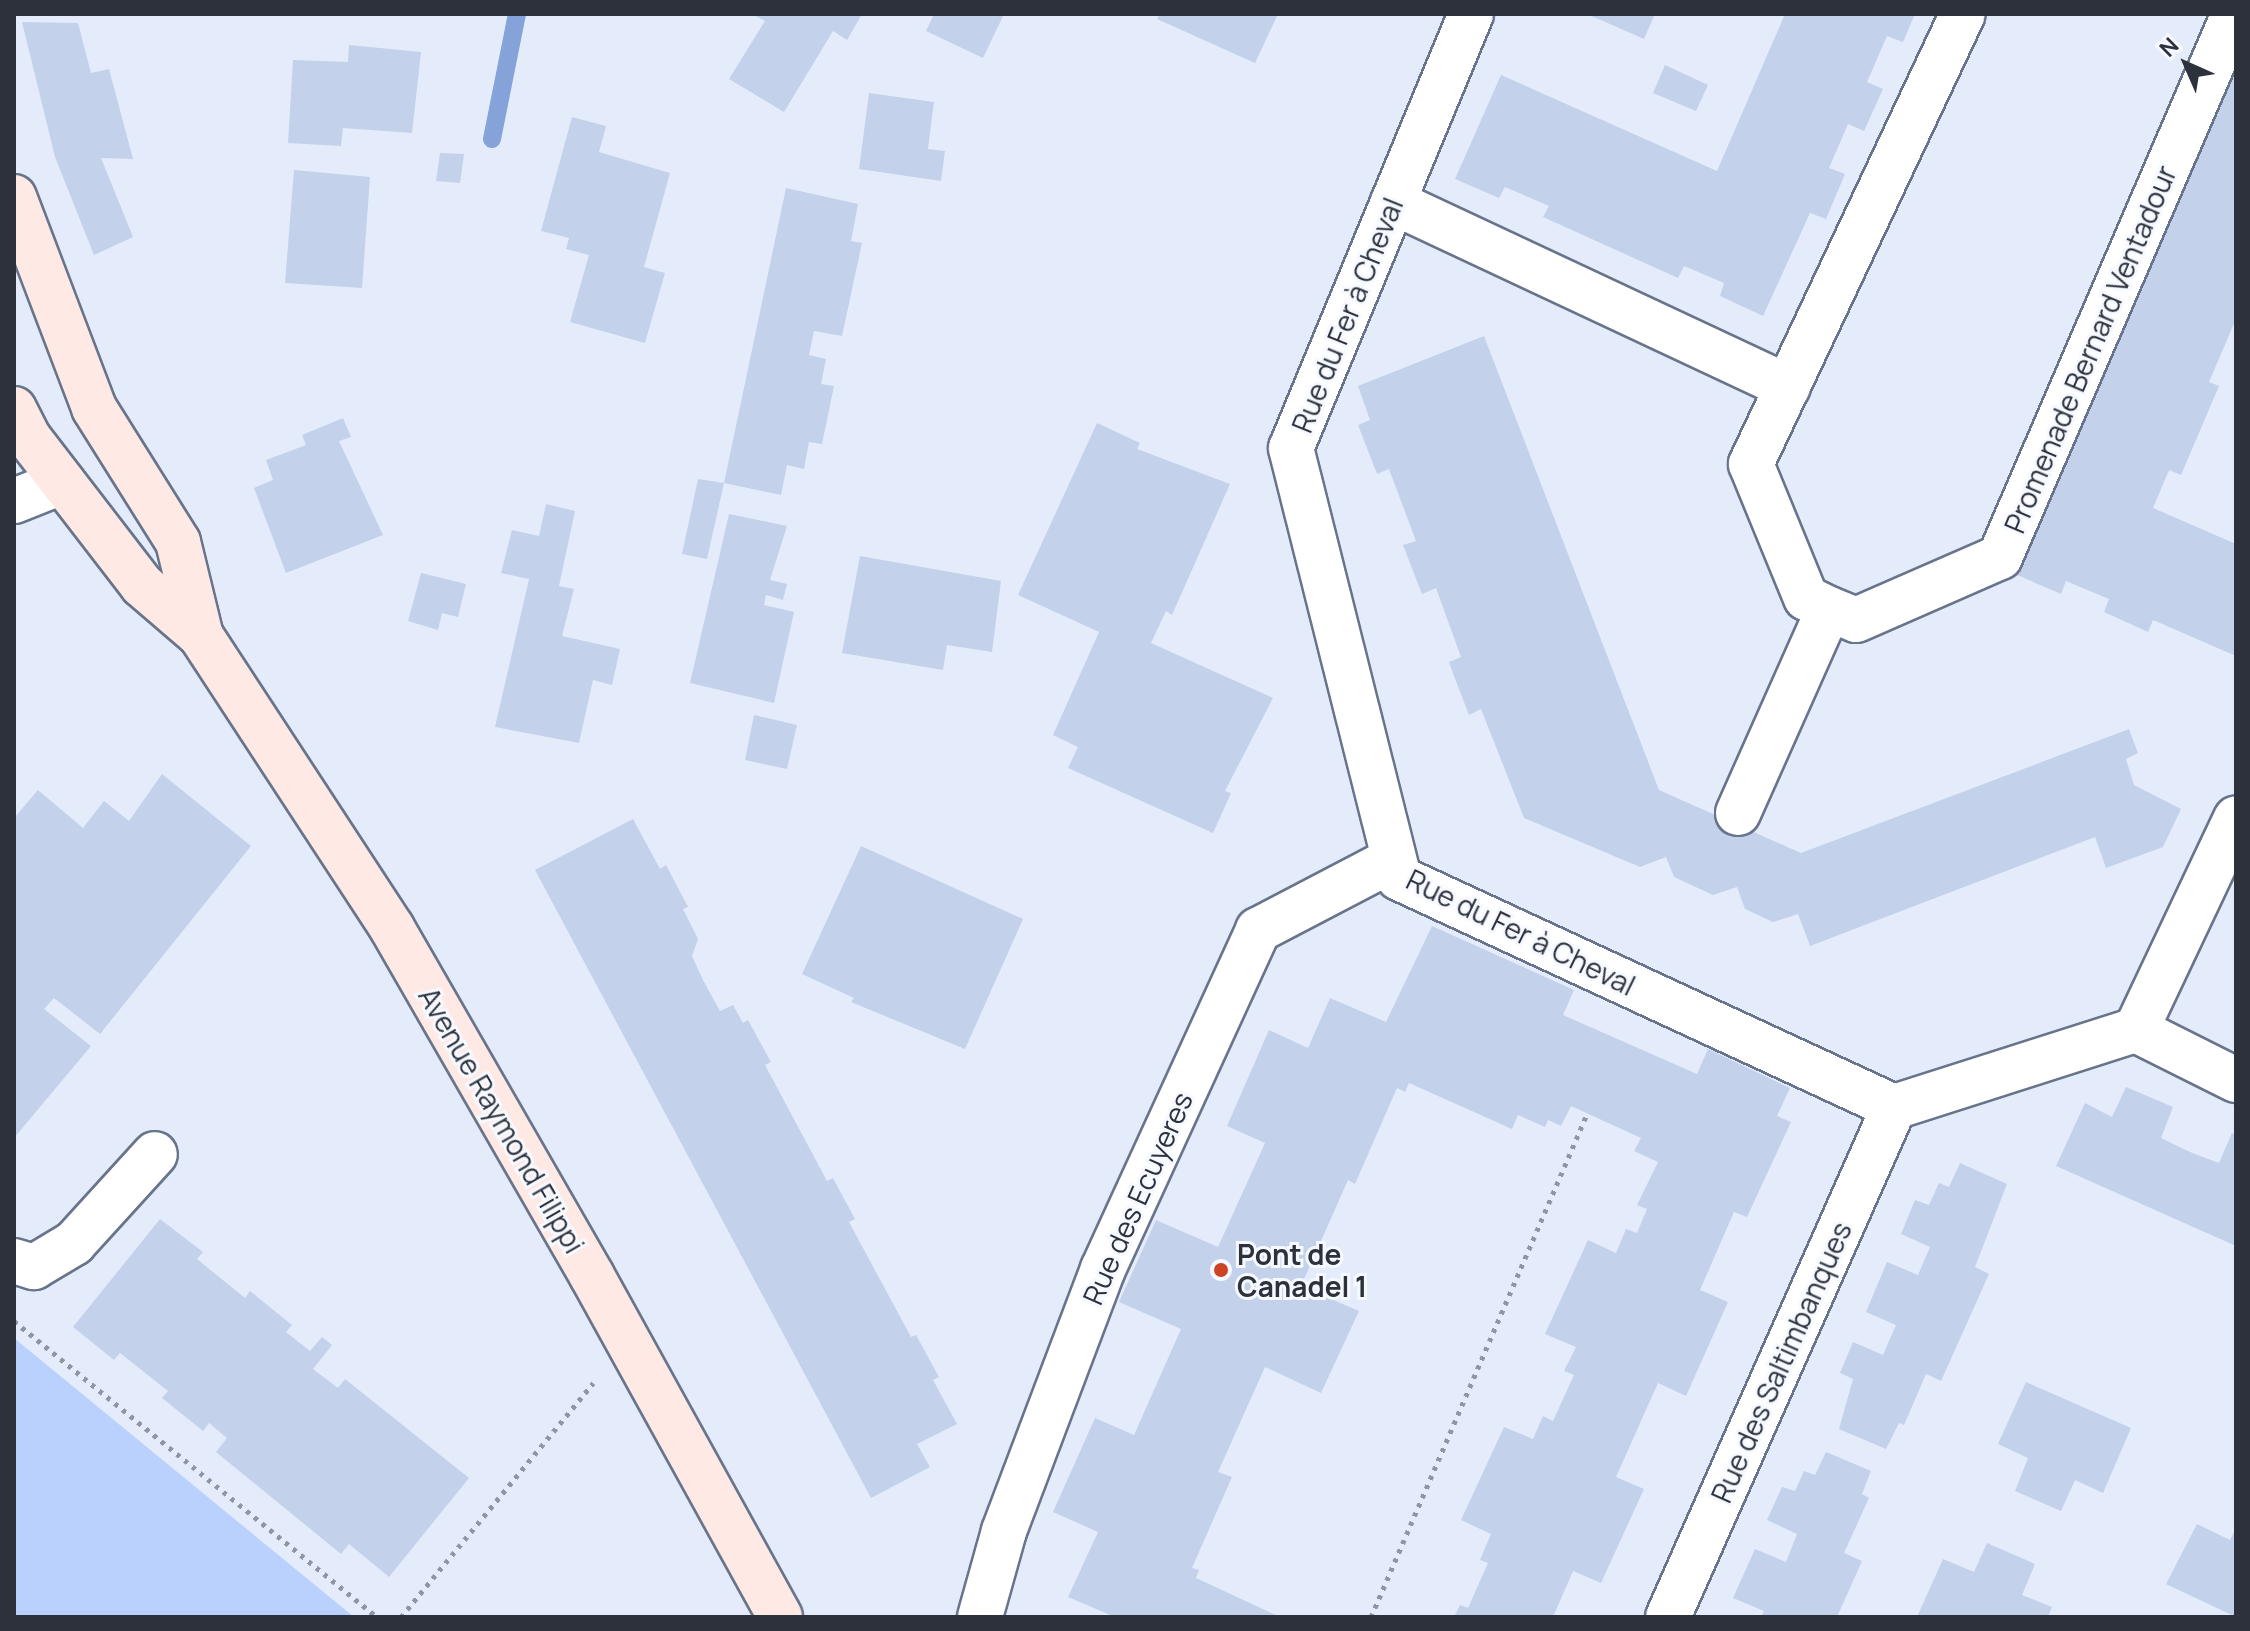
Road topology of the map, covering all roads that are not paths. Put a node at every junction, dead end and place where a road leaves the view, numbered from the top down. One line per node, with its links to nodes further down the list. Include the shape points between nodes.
1 (1471, 14): 5 (street, Rue du Fer à Cheval)
2 (1963, 14): 6 (street)
3 (2234, 14): 10 (street, Promenade Bernard Ventadour, via 2000,557 1856,620)
4 (14, 197): 11 (main road, Avenue Raymond Filippi, via 94,408 178,542)
5 (1393, 202): 6 (street); 14 (street, Rue du Fer à Cheval, via 1291,448)
6 (1788, 387): 10 (street, via 1751,464 1806,598)
7 (14, 409): 8 (main road, Avenue Raymond Filippi)
8 (62, 482): 9 (street); 11 (main road, Avenue Raymond Filippi, via 142,585)
9 (14, 501)
10 (1829, 609): 12 (street)
11 (201, 636): 20 (main road, Avenue Raymond Filippi, via 392,928)
12 (1738, 813)
13 (2236, 818): 15 (street)
14 (1394, 859): 17 (street, Rue du Fer à Cheval, via 1399,878); 21 (street, Rue des Ecuyeres, via 1258,930 1103,1269 1004,1531)
15 (2136, 1030): 16 (street); 17 (street)
16 (2236, 1080)
17 (1894, 1107): 22 (street, Rue des Saltimbanques)
18 (155, 1154): 19 (street, via 74,1243 34,1267)
19 (14, 1261)
20 (780, 1617)
21 (980, 1617)
22 (1668, 1617)

